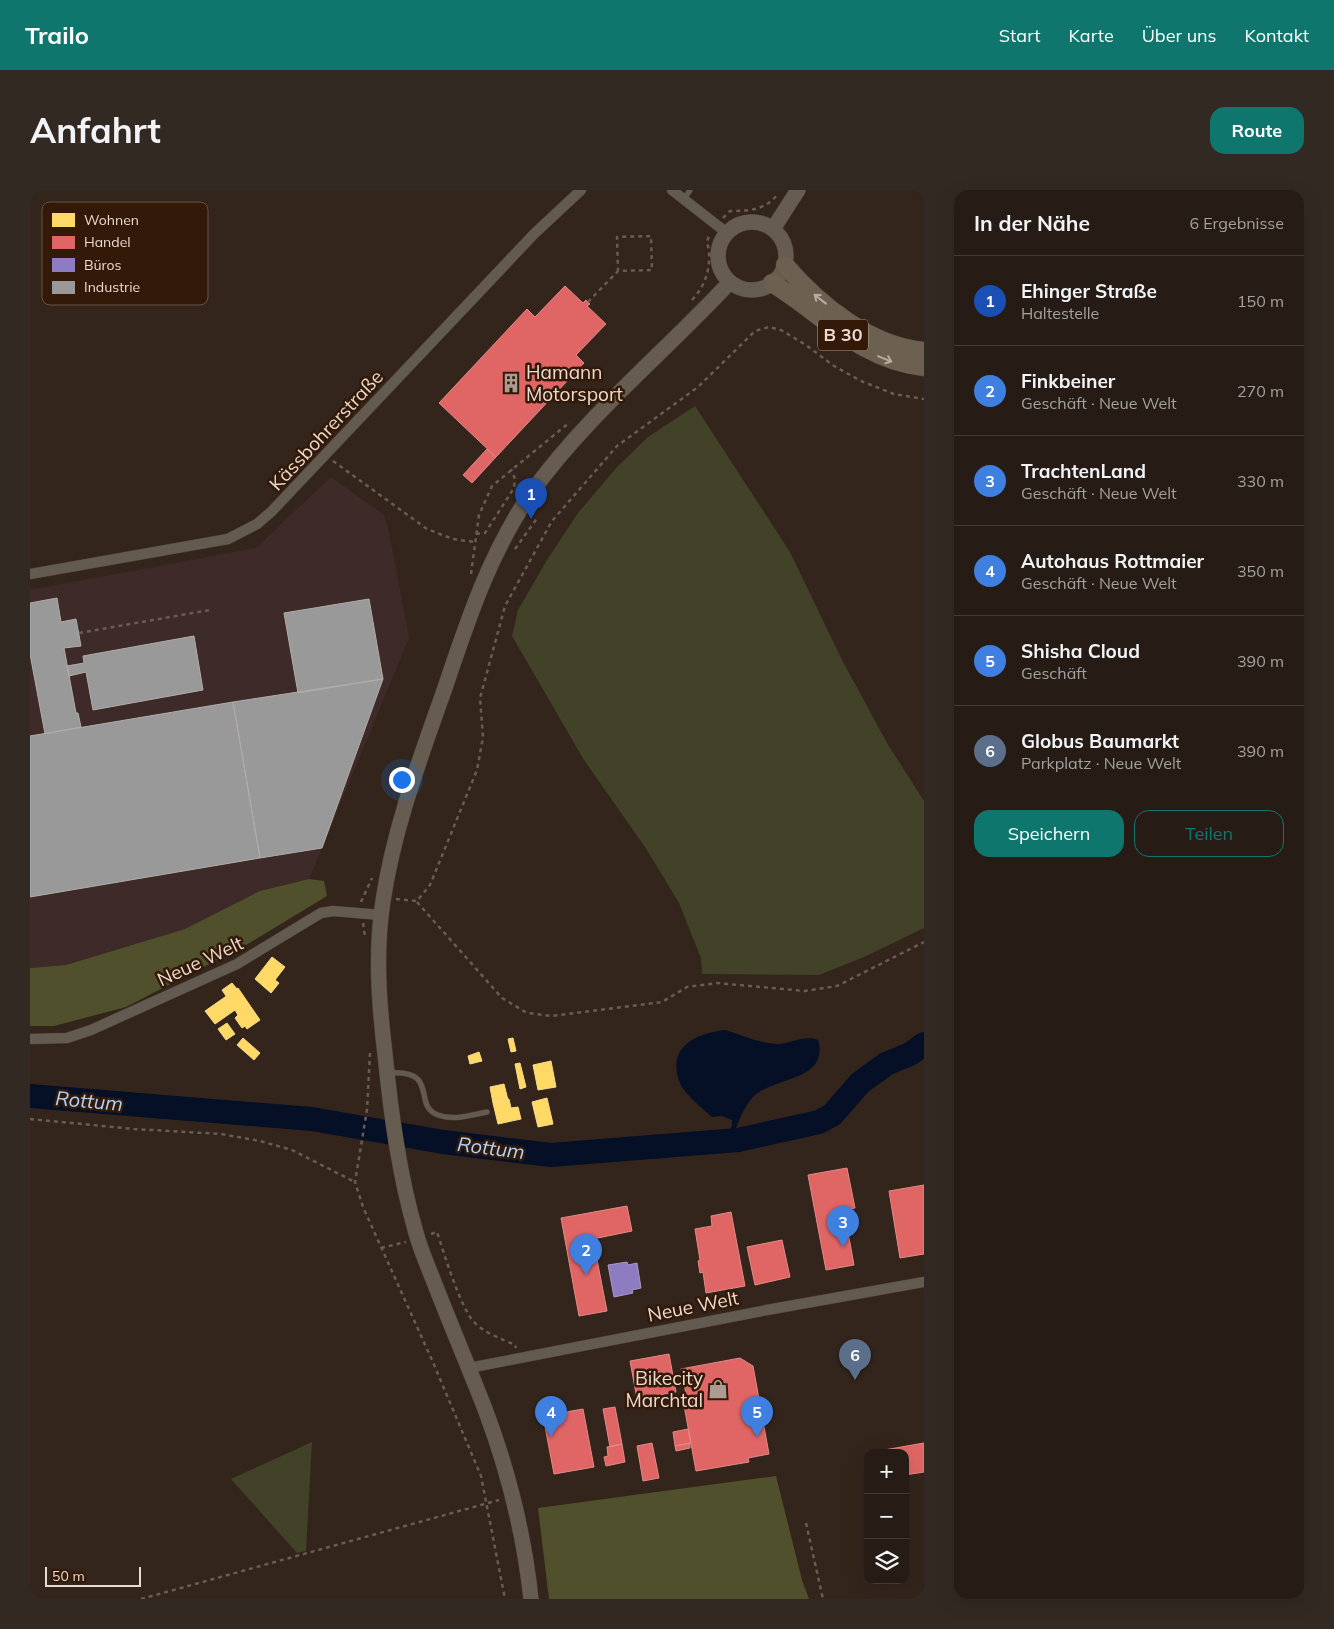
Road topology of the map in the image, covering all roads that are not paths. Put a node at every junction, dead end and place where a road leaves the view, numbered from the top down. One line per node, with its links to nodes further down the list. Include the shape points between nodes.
1 (581, 190): 12 (street, Kässbohrerstraße, via 534,234 257,524 228,539)
2 (672, 190): 4 (street)
3 (798, 190): 5 (main road)
4 (687, 194): 6 (street)
5 (773, 229): 6 (main road, via 749,222); 7 (main road, via 783,242)
6 (727, 233): 8 (main road, via 718,258)
7 (785, 265): 9 (main road); 10 (highway, one-way to 7, via 887,342 853,324 801,284)
8 (730, 282): 9 (main road, via 746,289 764,288); 13 (main road, via 585,426 514,520 478,596 411,787)
9 (772, 283): 11 (highway, B 30, one-way to 11, via 862,347 885,359)
10 (924, 351)
11 (924, 368)
12 (30, 574)
13 (381, 915): 14 (street, Neue Welt, via 333,912 312,916 237,964 91,1030 67,1038); 15 (main road, via 380,1004)
14 (30, 1039)
15 (387, 1073): 16 (lane, via 414,1075 428,1105 437,1115 457,1118); 18 (main road, via 398,1158 417,1238)
16 (487, 1112)
17 (924, 1282): 18 (street, Neue Welt)
18 (468, 1368): 19 (main road, via 506,1474 520,1527)
19 (531, 1599)

